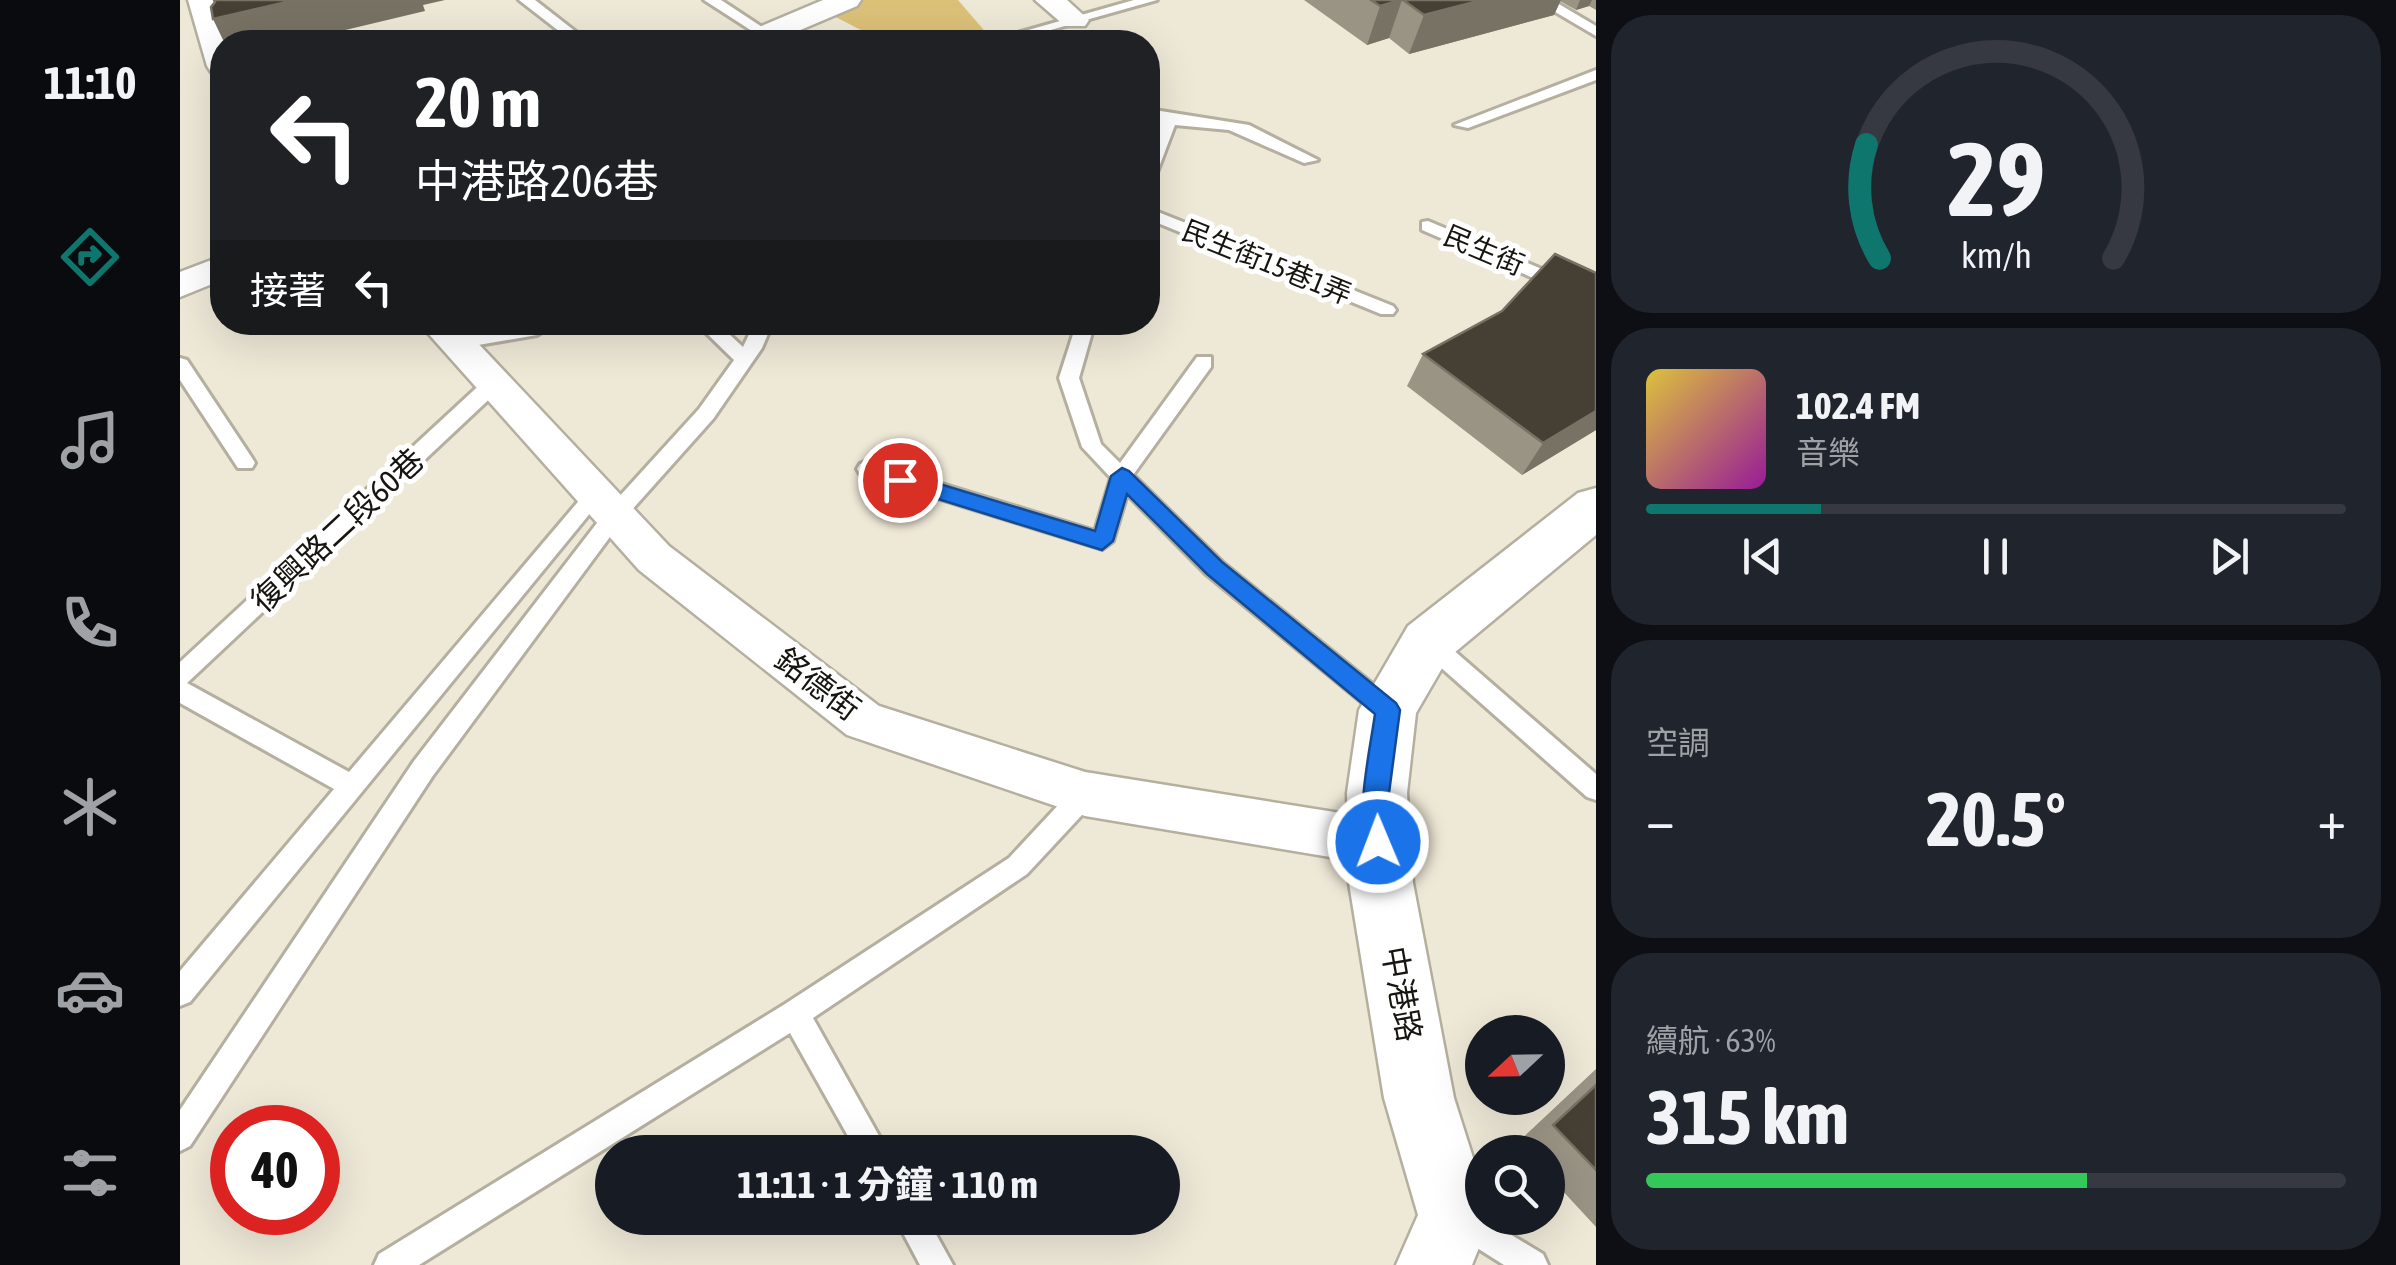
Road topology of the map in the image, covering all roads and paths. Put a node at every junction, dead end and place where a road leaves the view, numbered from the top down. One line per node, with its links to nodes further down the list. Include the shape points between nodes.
1 (202, 0): 9 (street)
2 (526, 0): 10 (lane)
3 (712, 0): 11 (lane)
4 (847, 0): 12 (street)
5 (1048, 0): 8 (street)
6 (1150, 0): 8 (lane)
7 (1542, 0): 14 (lane)
8 (1076, 20): 13 (lane)
9 (211, 30)
10 (566, 30)
11 (751, 30)
12 (785, 30)
13 (1038, 30)
14 (1596, 32)
15 (1594, 78): 18 (lane)
16 (1160, 119): 17 (lane)
17 (1168, 122): 19 (lane); 20 (lane, via 1251,131)
18 (1462, 124)
19 (1160, 143)
20 (1310, 160)
21 (1160, 219): 26 (lane, 民生街15巷1弄)
22 (1428, 226): 25 (lane, 民生街)
23 (210, 272): 24 (street)
24 (180, 286)
25 (1596, 299)
26 (1387, 310)
27 (448, 335): 34 (street, 銘德街)
28 (718, 335): 31 (lane)
29 (757, 335): 31 (lane)
30 (1082, 335): 37 (lane, via 1069,378 1092,447)
31 (745, 359): 38 (lane, via 706,414)
32 (1204, 362): 37 (lane)
33 (180, 365): 35 (lane)
34 (493, 384): 38 (street, 銘德街); 41 (lane, 復興路二段60巷)
35 (245, 463)
36 (867, 469): 37 (lane, via 1102,541)
37 (1122, 476): 43 (lane, via 1214,568)
38 (605, 505): 44 (lane); 46 (street, 銘德街, via 654,558 864,721); 51 (lane)
39 (1596, 508): 40 (street, 中港路)
40 (1428, 642): 43 (street, 中港路); 45 (lane)
41 (180, 676)
42 (180, 691): 44 (lane)
43 (1388, 710): 47 (street, 中港路)
44 (352, 786): 48 (lane)
45 (1596, 788)
46 (1085, 794): 47 (street, 銘德街); 49 (lane, via 1018,866)
47 (1378, 842): 53 (street, 中港路)
48 (180, 992)
49 (795, 1014): 50 (lane); 54 (lane)
50 (863, 1135)
51 (180, 1136)
52 (920, 1235): 55 (lane)
53 (1444, 1241): 56 (lane)
54 (390, 1265)
55 (937, 1265)
56 (1532, 1265)

